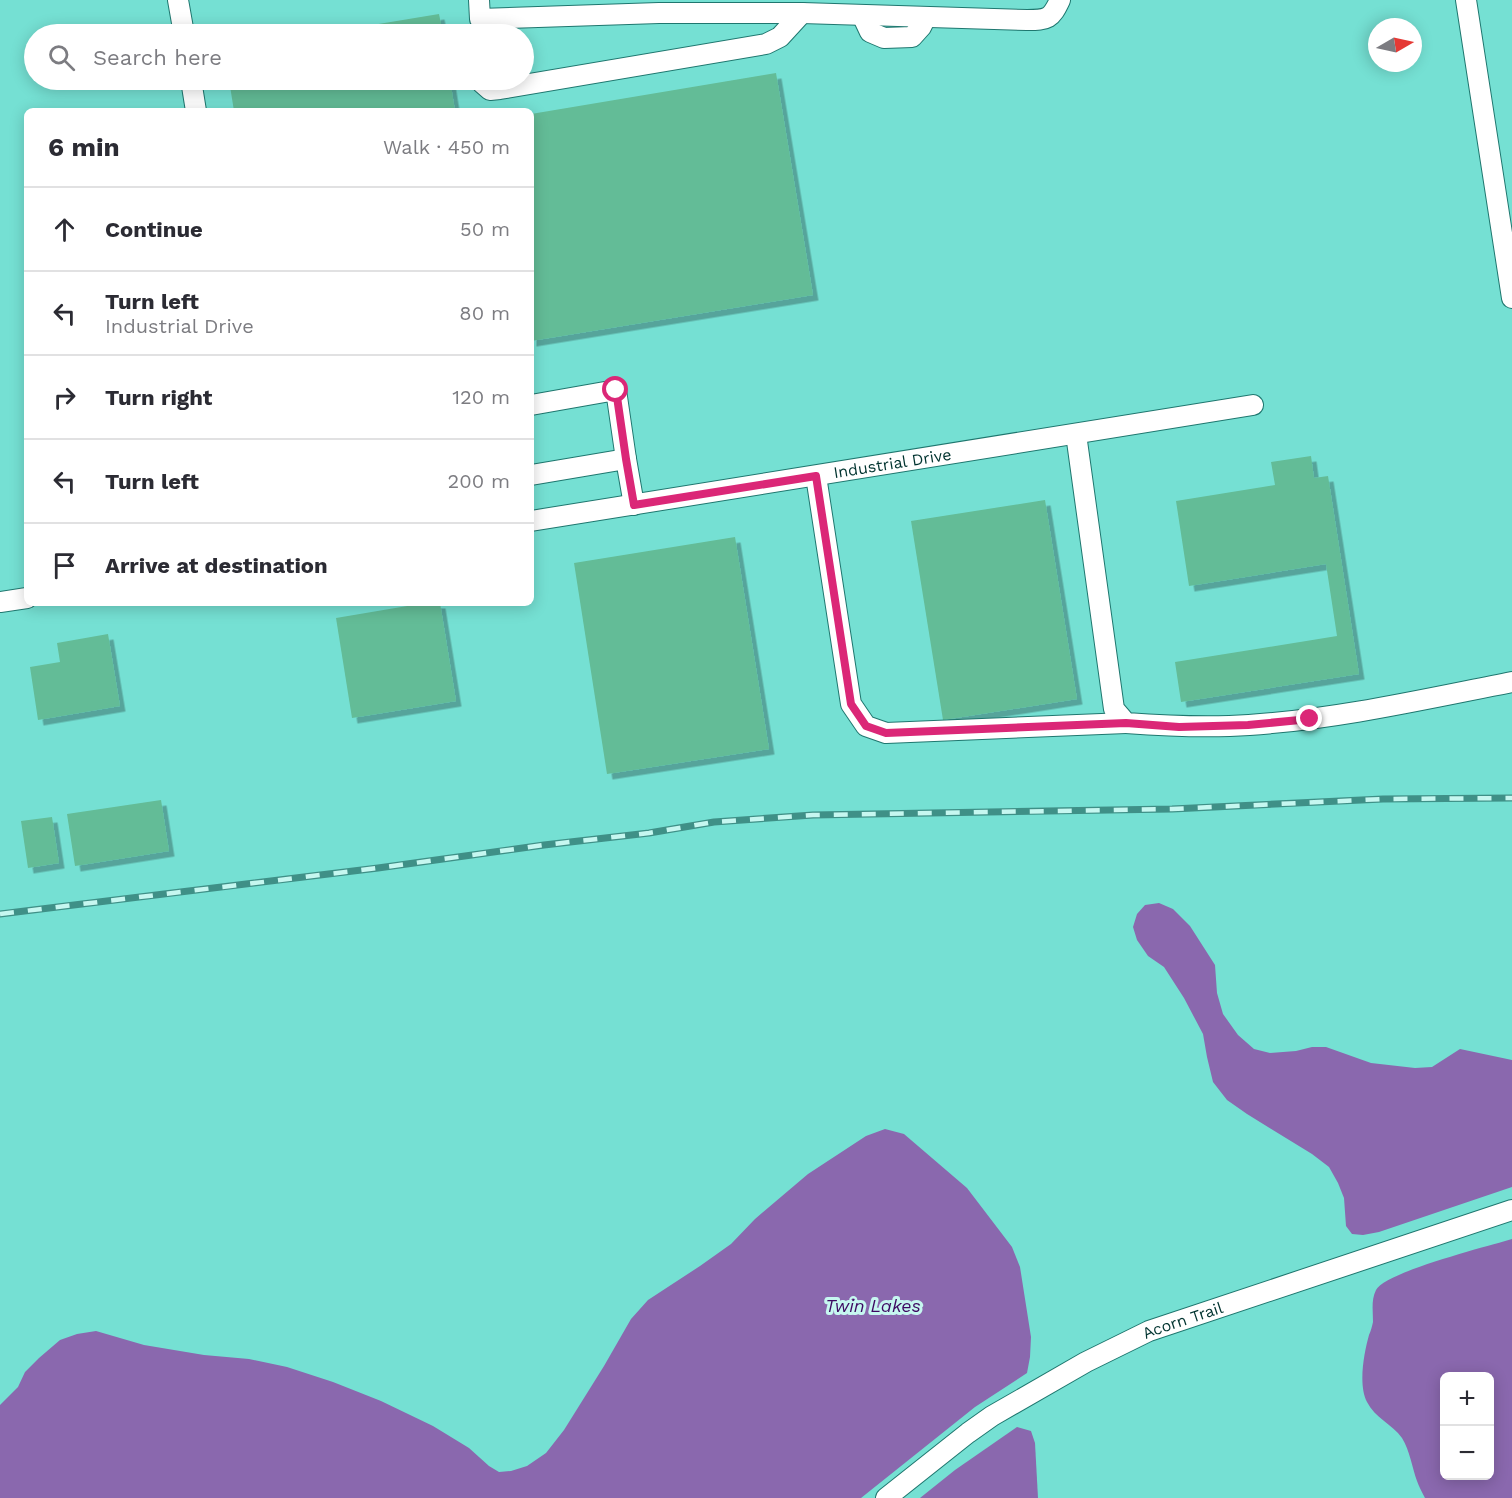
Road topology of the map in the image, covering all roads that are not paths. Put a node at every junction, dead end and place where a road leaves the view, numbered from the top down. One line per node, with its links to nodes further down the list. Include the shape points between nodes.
1 (178, 0): 6 (street)
2 (1060, 0): 4 (street, via 1055,12 1044,20)
3 (1466, 0): 10 (street)
4 (802, 13): 5 (street); 7 (street, via 780,37 766,44)
5 (479, 18)
6 (182, 24)
7 (534, 84)
8 (193, 90): 9 (street)
9 (196, 108)
10 (1512, 298)
11 (534, 404): 14 (street, via 616,390)
12 (1253, 405): 13 (street, Industrial Drive)
13 (1076, 434): 16 (street, Industrial Drive); 22 (street, via 1114,709)
14 (626, 459): 15 (street); 17 (street)
15 (534, 474)
16 (816, 476): 17 (street, Industrial Drive); 22 (street, via 851,704 866,726 886,733)
17 (634, 505): 18 (street, Industrial Drive)
18 (534, 521)
19 (24, 598): 20 (street)
20 (0, 602)
21 (1512, 682): 22 (street, via 1310,719 1237,726)
22 (1126, 723)
23 (1512, 1210): 24 (street, Acorn Trail, via 1149,1331 992,1416)
24 (886, 1498)

